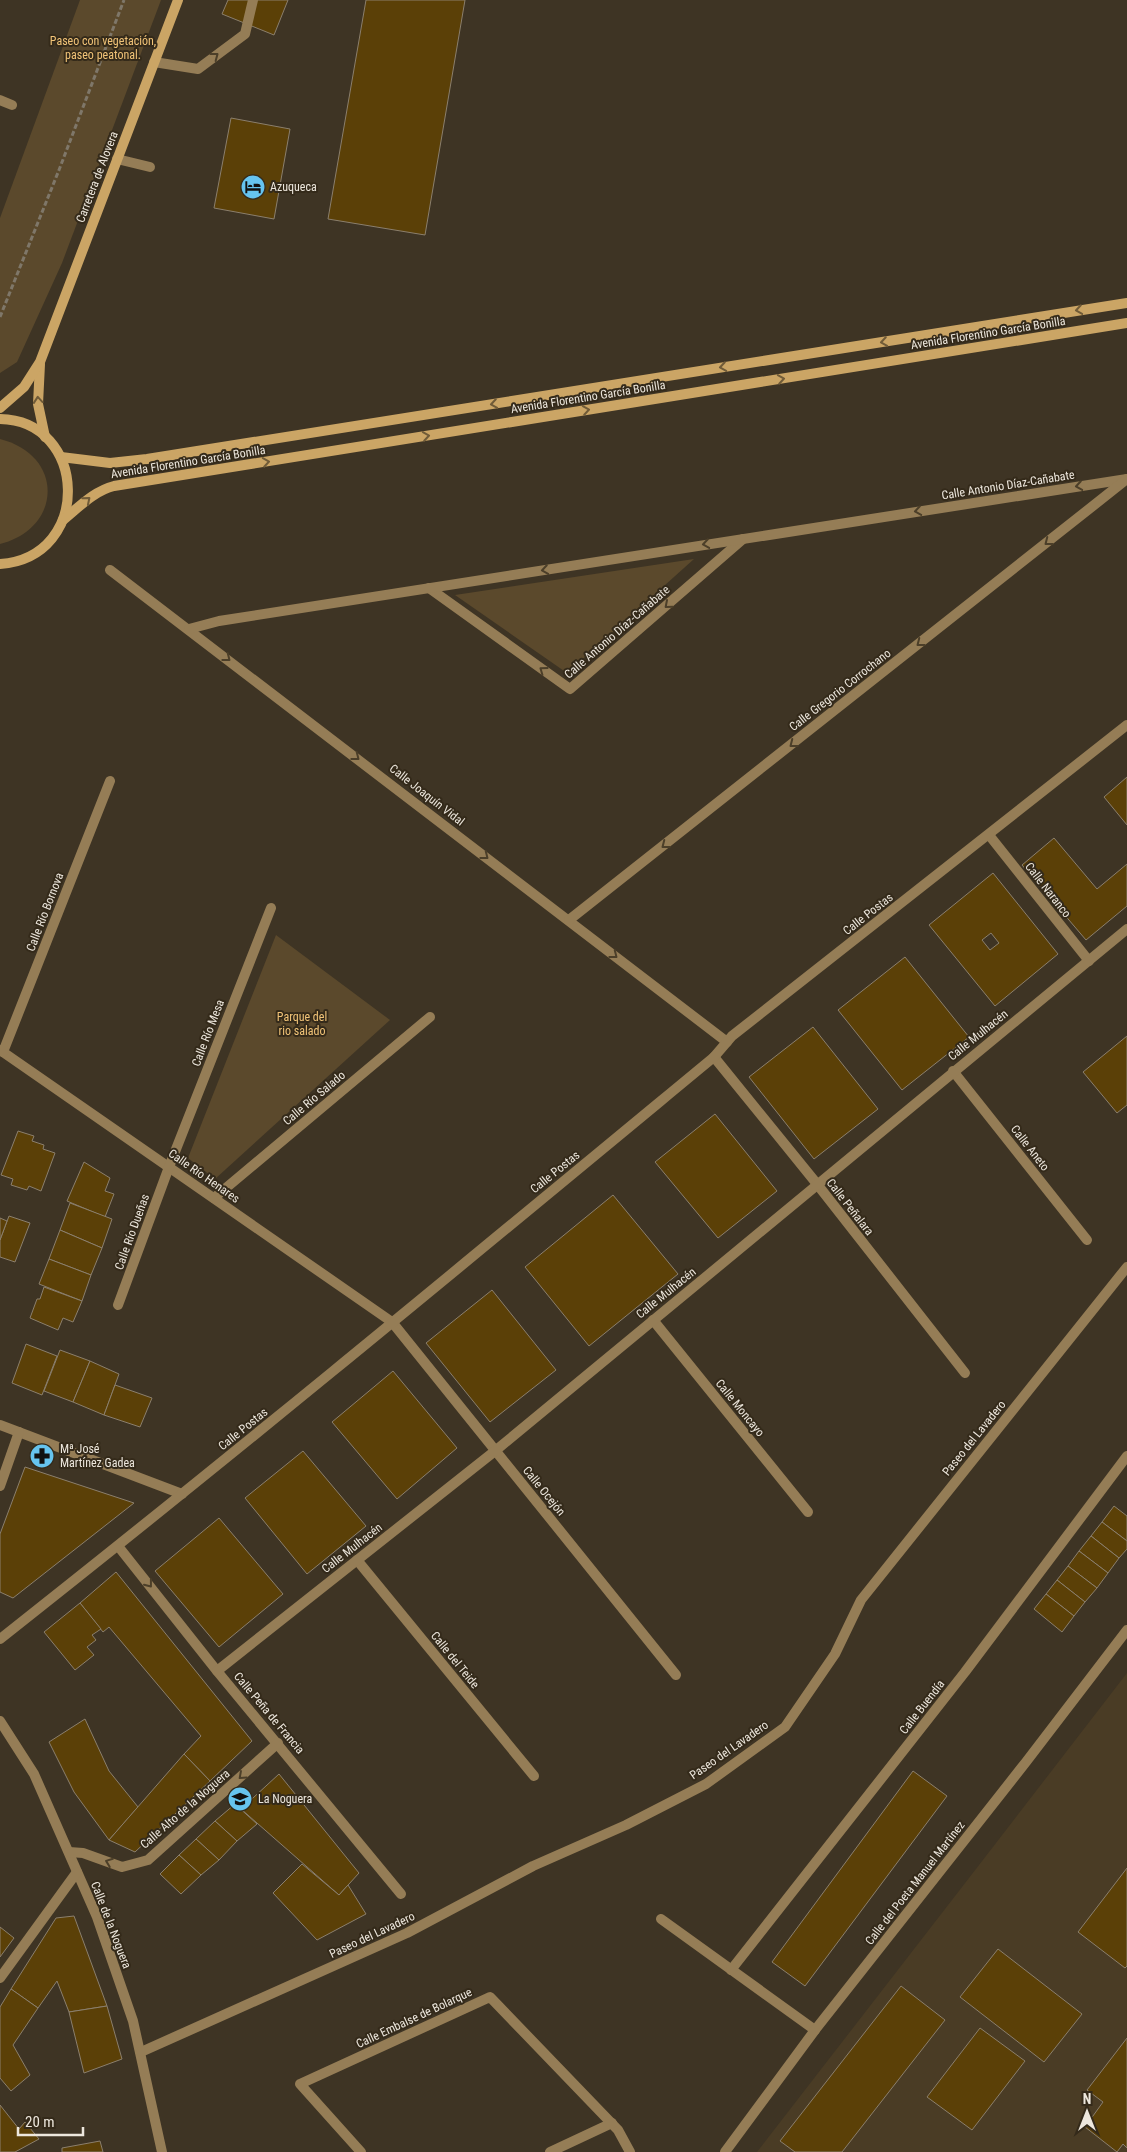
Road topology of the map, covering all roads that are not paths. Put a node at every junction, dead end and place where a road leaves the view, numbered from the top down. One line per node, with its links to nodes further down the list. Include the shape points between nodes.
1 (178, 0): 3 (street, Carretera de Alovera)
2 (253, 0): 3 (street, one-way to 2, via 198,70 245,34)
3 (154, 62): 6 (street, Carretera de Alovera)
4 (0, 100): 5 (street)
5 (12, 104)
6 (117, 159): 7 (street); 10 (street, Carretera de Alovera)
7 (150, 168)
8 (1127, 303): 14 (street, Avenida Florentino García Bonilla, one-way to 14, via 147,459 110,463)
9 (1127, 323): 16 (street, Avenida Florentino García Bonilla, one-way to 9, via 93,495 114,486)
10 (40, 362): 11 (street, Carretera de Alovera, via 24,387); 13 (street, Carretera de Alovera, one-way to 10, via 38,392)
11 (0, 408)
12 (0, 419): 13 (street, via 27,425)
13 (45, 437): 14 (street)
14 (61, 456): 16 (street, via 68,477 69,499)
15 (1127, 479): 17 (street, Calle Antonio Díaz-Cañabate, one-way to 17); 26 (street, Calle Gregorio Corrochano, one-way to 26)
16 (63, 520): 18 (street, via 39,551 21,560)
17 (744, 538): 20 (street, Calle Antonio Díaz-Cañabate, one-way to 20); 20 (street, Calle Antonio Díaz-Cañabate, one-way to 20, via 570,689)
18 (1, 564)
19 (110, 570): 21 (street, Calle Joaquín Vidal)
20 (429, 588): 21 (street, Calle Antonio Díaz-Cañabate, via 218,621)
21 (189, 629): 26 (street, Calle Joaquín Vidal, one-way to 26)
22 (1127, 725): 24 (street, Calle Postas)
23 (110, 781): 31 (street, Calle Río Bornova)
24 (989, 835): 28 (street, Calle Naranco); 30 (street, Calle Postas)
25 (271, 908): 34 (street, Calle Río Mesa)
26 (569, 920): 30 (street, Calle Joaquín Vidal, one-way to 30)
27 (1127, 929): 28 (street, Calle Mulhacén)
28 (1089, 961): 33 (street, Calle Mulhacén)
29 (430, 1017): 36 (street, Calle Río Salado)
30 (727, 1042): 32 (street, Calle Postas)
31 (1, 1051): 34 (street, Calle Río Henares)
32 (714, 1058): 35 (street, Calle Peñalara); 41 (street, Calle Postas)
33 (953, 1071): 35 (street, Calle Mulhacén); 37 (street, Calle Aneto)
34 (169, 1167): 36 (street, Calle Río Henares); 39 (street, Calle Río Dueñas)
35 (817, 1184): 40 (street, Calle Mulhacén); 42 (street, Calle Peñalara)
36 (214, 1198): 41 (street, Calle Río Henares)
37 (1087, 1240)
38 (1127, 1267): 66 (street, Paseo del Lavadero, via 861,1600 835,1654 785,1727 706,1784 626,1825 533,1866 407,1933)
39 (118, 1305)
40 (653, 1320): 45 (street, Calle Mulhacén); 49 (street, Calle Moncayo)
41 (392, 1322): 45 (street, Calle Ocejón); 48 (street, Calle Postas)
42 (965, 1373)
43 (0, 1425): 44 (street)
44 (19, 1432): 47 (street); 48 (street)
45 (495, 1450): 51 (street, Calle Mulhacén); 55 (street, Calle Ocejón)
46 (1127, 1456): 63 (street, Calle Buendía, via 965,1672)
47 (0, 1486)
48 (182, 1494): 50 (street, Calle Postas)
49 (808, 1512)
50 (118, 1546): 53 (street, Calle Postas); 54 (street, Calle Peña de Francia, one-way to 54)
51 (357, 1560): 54 (street, Calle Mulhacén); 58 (street, Calle del Teide)
52 (1127, 1630): 65 (street, Calle del Poeta Manuel Martínez)
53 (0, 1639)
54 (217, 1671): 57 (street, Calle Peña de Francia)
55 (676, 1675)
56 (0, 1721): 59 (street, Calle de la Noguera, via 34,1774)
57 (278, 1743): 59 (street, Calle Alto de la Noguera, one-way to 59, via 148,1860 122,1867 83,1853); 61 (street, Calle Peña de Francia)
58 (534, 1776)
59 (69, 1852): 60 (street, Calle de la Noguera)
60 (77, 1872): 64 (street); 66 (street, Calle de la Noguera, via 117,1974)
61 (401, 1894)
62 (661, 1919): 63 (street)
63 (731, 1970): 65 (street)
64 (0, 1978)
65 (815, 2030): 72 (street, Calle del Poeta Manuel Martínez)
66 (140, 2052): 68 (street, Calle de la Noguera)
67 (612, 2123): 69 (street, Calle Embalse de Bolarque, via 490,1997 300,2084); 70 (street); 71 (street, Calle Embalse de Bolarque)
68 (162, 2152)
69 (361, 2152)
70 (550, 2152)
71 (630, 2152)
72 (726, 2152)

